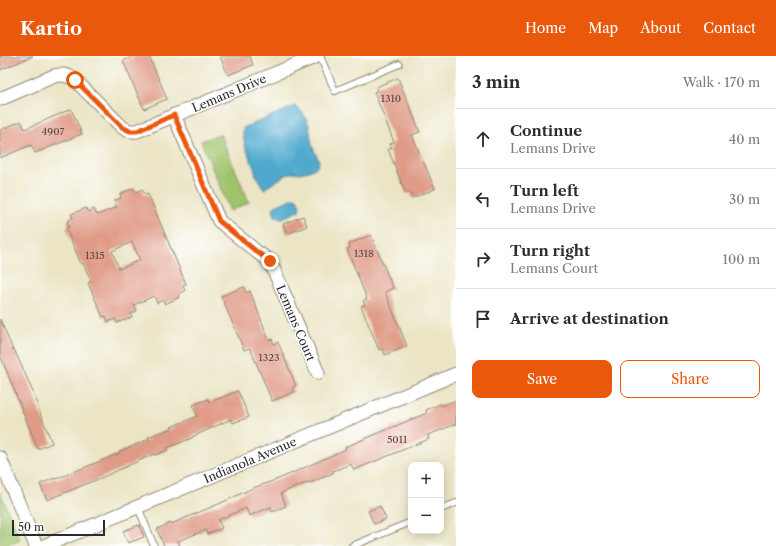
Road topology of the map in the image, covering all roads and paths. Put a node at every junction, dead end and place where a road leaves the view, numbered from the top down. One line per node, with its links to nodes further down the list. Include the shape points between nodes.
1 (318, 56): 2 (lane, via 335,91); 4 (street, Lemans Drive)
2 (399, 64)
3 (0, 99): 4 (street, Lemans Drive, via 49,77 63,75 74,79 122,127 130,131 137,131)
4 (174, 115): 5 (street, Lemans Court, via 219,221 270,261)
5 (318, 373)
6 (456, 374): 9 (street, Indianola Avenue)
7 (0, 458): 12 (street)
8 (456, 503): 10 (lane)
9 (138, 507): 13 (street, Indianola Avenue); 14 (lane)
10 (444, 508)
11 (408, 523): 15 (lane)
12 (36, 546)
13 (44, 546)
14 (154, 546)
15 (352, 546)

